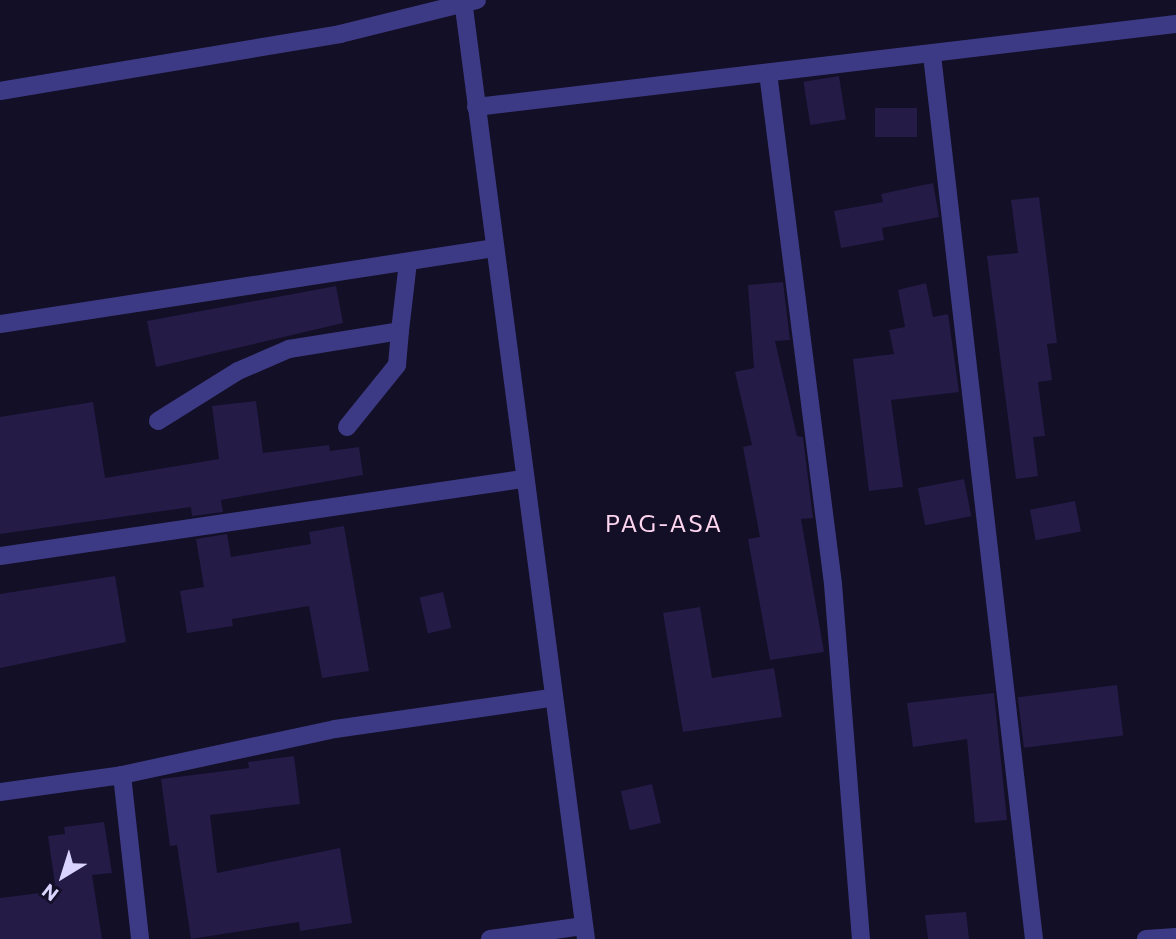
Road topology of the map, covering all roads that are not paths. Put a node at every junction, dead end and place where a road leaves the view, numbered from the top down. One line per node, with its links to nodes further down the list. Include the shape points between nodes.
1 (468, 1): 5 (street, via 340,34); 6 (street)
2 (1176, 24): 3 (street)
3 (932, 55): 4 (street); 23 (street)
4 (768, 73): 6 (street); 22 (street, via 834,584)
5 (0, 91)
6 (476, 107): 7 (street)
7 (495, 248): 8 (street); 13 (street)
8 (408, 262): 9 (street); 10 (street)
9 (0, 324)
10 (400, 331): 11 (street, via 289,349 238,371); 12 (street, via 397,365)
11 (158, 421)
12 (347, 427)
13 (523, 479): 14 (street); 15 (street)
14 (0, 556)
15 (551, 698): 16 (street, via 335,729); 18 (street)
16 (122, 775): 17 (street); 20 (street)
17 (0, 792)
18 (585, 932): 21 (street)
19 (1176, 937): 24 (street)
20 (140, 939)
21 (490, 939)
22 (861, 939)
23 (1034, 939)
24 (1146, 939)

